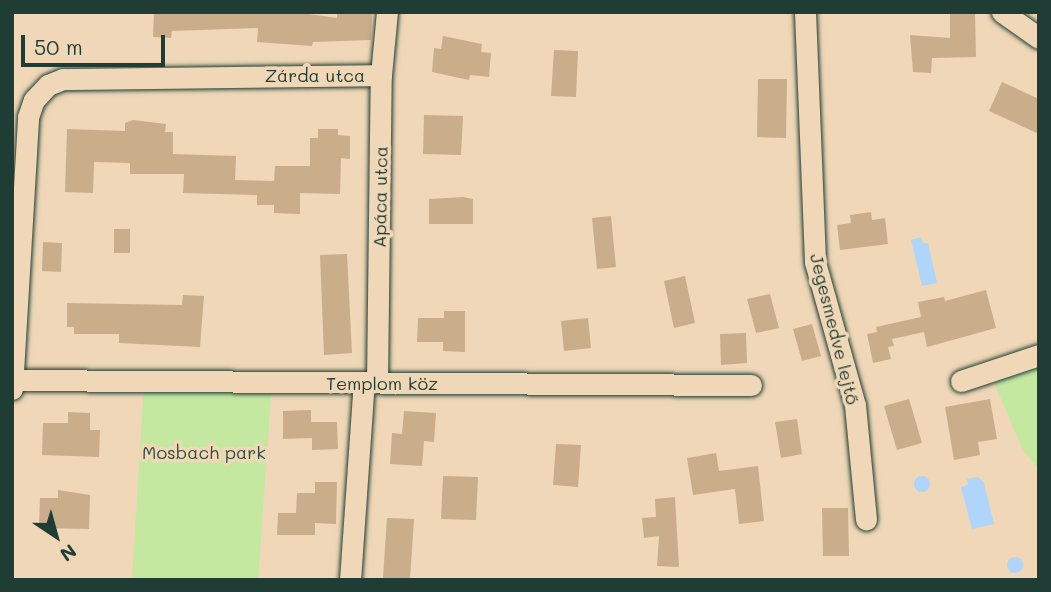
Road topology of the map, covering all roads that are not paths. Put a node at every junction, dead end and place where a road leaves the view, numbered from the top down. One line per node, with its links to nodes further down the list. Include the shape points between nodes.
1 (387, 12): 5 (street, Apáca utca)
2 (805, 12): 12 (street, Jegesmedve lejtő, via 815,262 855,405)
3 (1002, 12): 4 (street)
4 (1039, 38)
5 (381, 75): 7 (street, Zárda utca, via 63,79 48,85 33,100 28,117); 8 (street, Apáca utca)
6 (1039, 355): 9 (street)
7 (13, 380): 8 (street, Templom köz); 11 (street, Zárda utca)
8 (370, 382): 10 (street, Templom köz); 13 (street, Apáca utca)
9 (961, 382)
10 (751, 385)
11 (12, 390)
12 (866, 519)
13 (350, 580)

